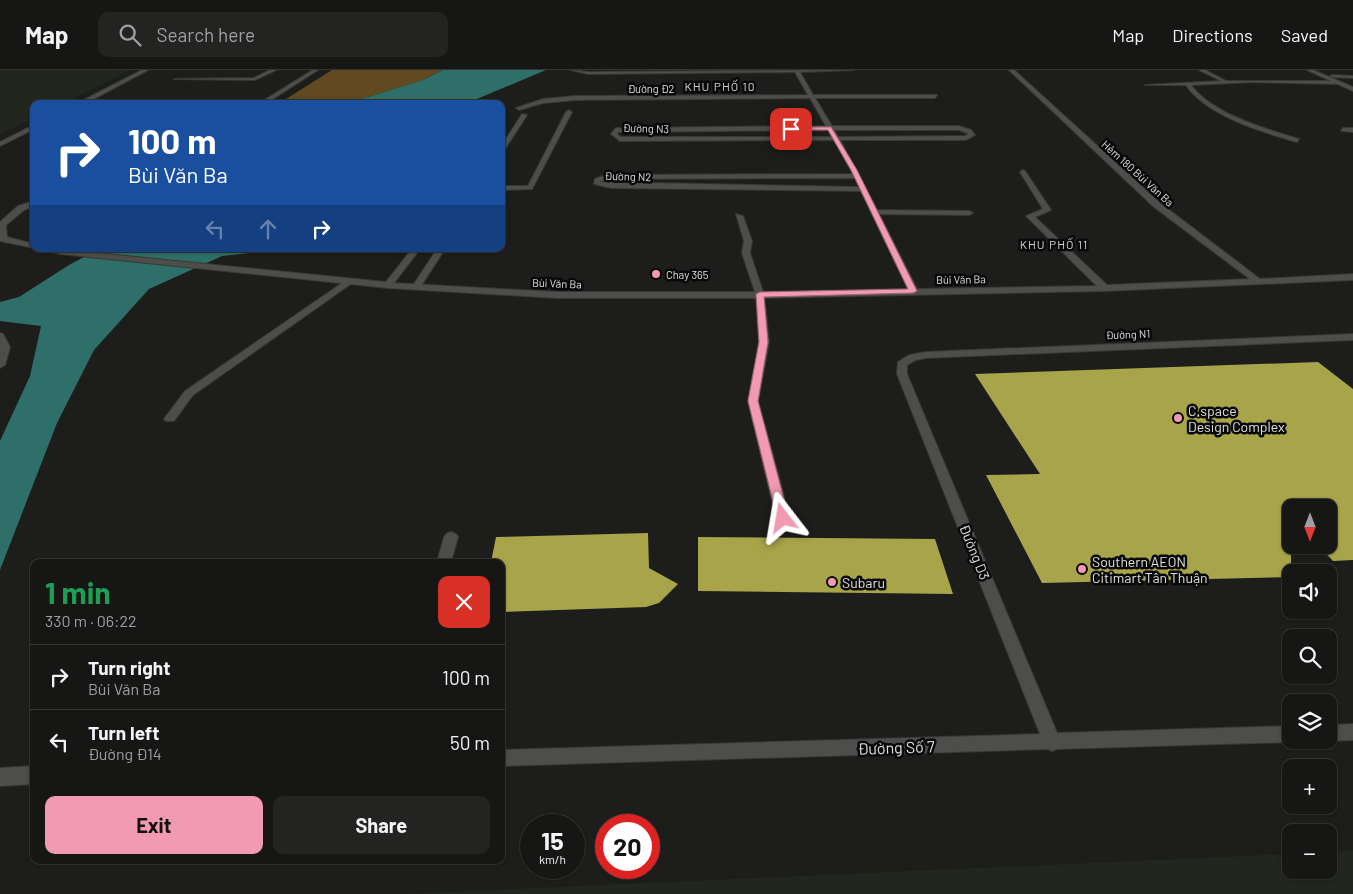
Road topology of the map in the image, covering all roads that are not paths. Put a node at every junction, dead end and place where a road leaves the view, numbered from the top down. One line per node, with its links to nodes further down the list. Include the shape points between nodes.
1 (146, 70): 20 (street)
2 (274, 70): 12 (street, via 255,79)
3 (316, 70): 21 (street)
4 (573, 70): 5 (street)
5 (796, 70): 6 (street); 18 (street)
6 (852, 70)
7 (1011, 70): 47 (street, Hẻm 180 Bùi Văn Ba, via 1157,205)
8 (1201, 70): 13 (street)
9 (1309, 70): 10 (street)
10 (1325, 76): 11 (street); 15 (street)
11 (1353, 76)
12 (176, 79)
13 (1229, 82): 14 (street); 15 (street)
14 (1187, 83): 16 (street); 30 (street, via 1191,93 1215,107 1258,128)
15 (1341, 83): 17 (street)
16 (1148, 84)
17 (1353, 89)
18 (809, 96): 19 (street, Đường Đ2); 22 (street, Đường Đ2, via 575,98 543,101); 25 (street)
19 (935, 96)
20 (87, 100)
21 (267, 100)
22 (519, 108)
23 (569, 112): 35 (street, via 530,188)
24 (524, 115): 32 (street)
25 (830, 128): 29 (street); 29 (street, via 959,128 972,135 966,138); 29 (street, Đường N3, via 616,130 614,134 620,139)
26 (30, 129): 31 (street)
27 (1343, 130): 28 (street)
28 (1353, 130)
29 (836, 139): 34 (street)
30 (1297, 140)
31 (0, 144)
32 (505, 146)
33 (1023, 172): 50 (street, via 1047,210 1030,216)
34 (857, 176): 36 (street); 36 (street, Đường N2, via 605,177 597,180 597,184)
35 (505, 188)
36 (864, 189): 38 (street)
37 (30, 205): 41 (street, via 2,224 3,239)
38 (874, 212): 39 (street); 51 (street)
39 (968, 213)
40 (739, 216): 52 (street, via 748,241 746,253)
41 (30, 245)
42 (60, 252): 46 (street, Bùi Văn Ba)
43 (414, 252): 48 (street)
44 (439, 252): 49 (street)
45 (1353, 278): 47 (street, Bùi Văn Ba)
46 (351, 281): 48 (street, Bùi Văn Ba); 57 (street, via 189,393)
47 (1258, 282): 50 (street, Bùi Văn Ba)
48 (388, 285): 49 (street, Bùi Văn Ba)
49 (416, 287): 52 (street, Bùi Văn Ba, via 557,295)
50 (1105, 288): 51 (street, Bùi Văn Ba)
51 (913, 291): 52 (street, Bùi Văn Ba)
52 (760, 294): 58 (street, via 764,342 753,401)
53 (0, 336): 56 (street, via 5,347)
54 (1353, 337): 55 (street, Đường N1, via 926,355)
55 (905, 361): 64 (street, Đường D3, via 901,367 902,374)
56 (0, 365)
57 (170, 419)
58 (783, 518)
59 (451, 537): 60 (street)
60 (445, 559)
61 (1353, 732): 62 (street)
62 (1337, 733)
63 (1282, 734): 64 (street, Đường Số 7)
64 (1052, 742): 65 (street, Đường Số 7)
65 (505, 758)
66 (30, 775): 67 (street)
67 (0, 776)

